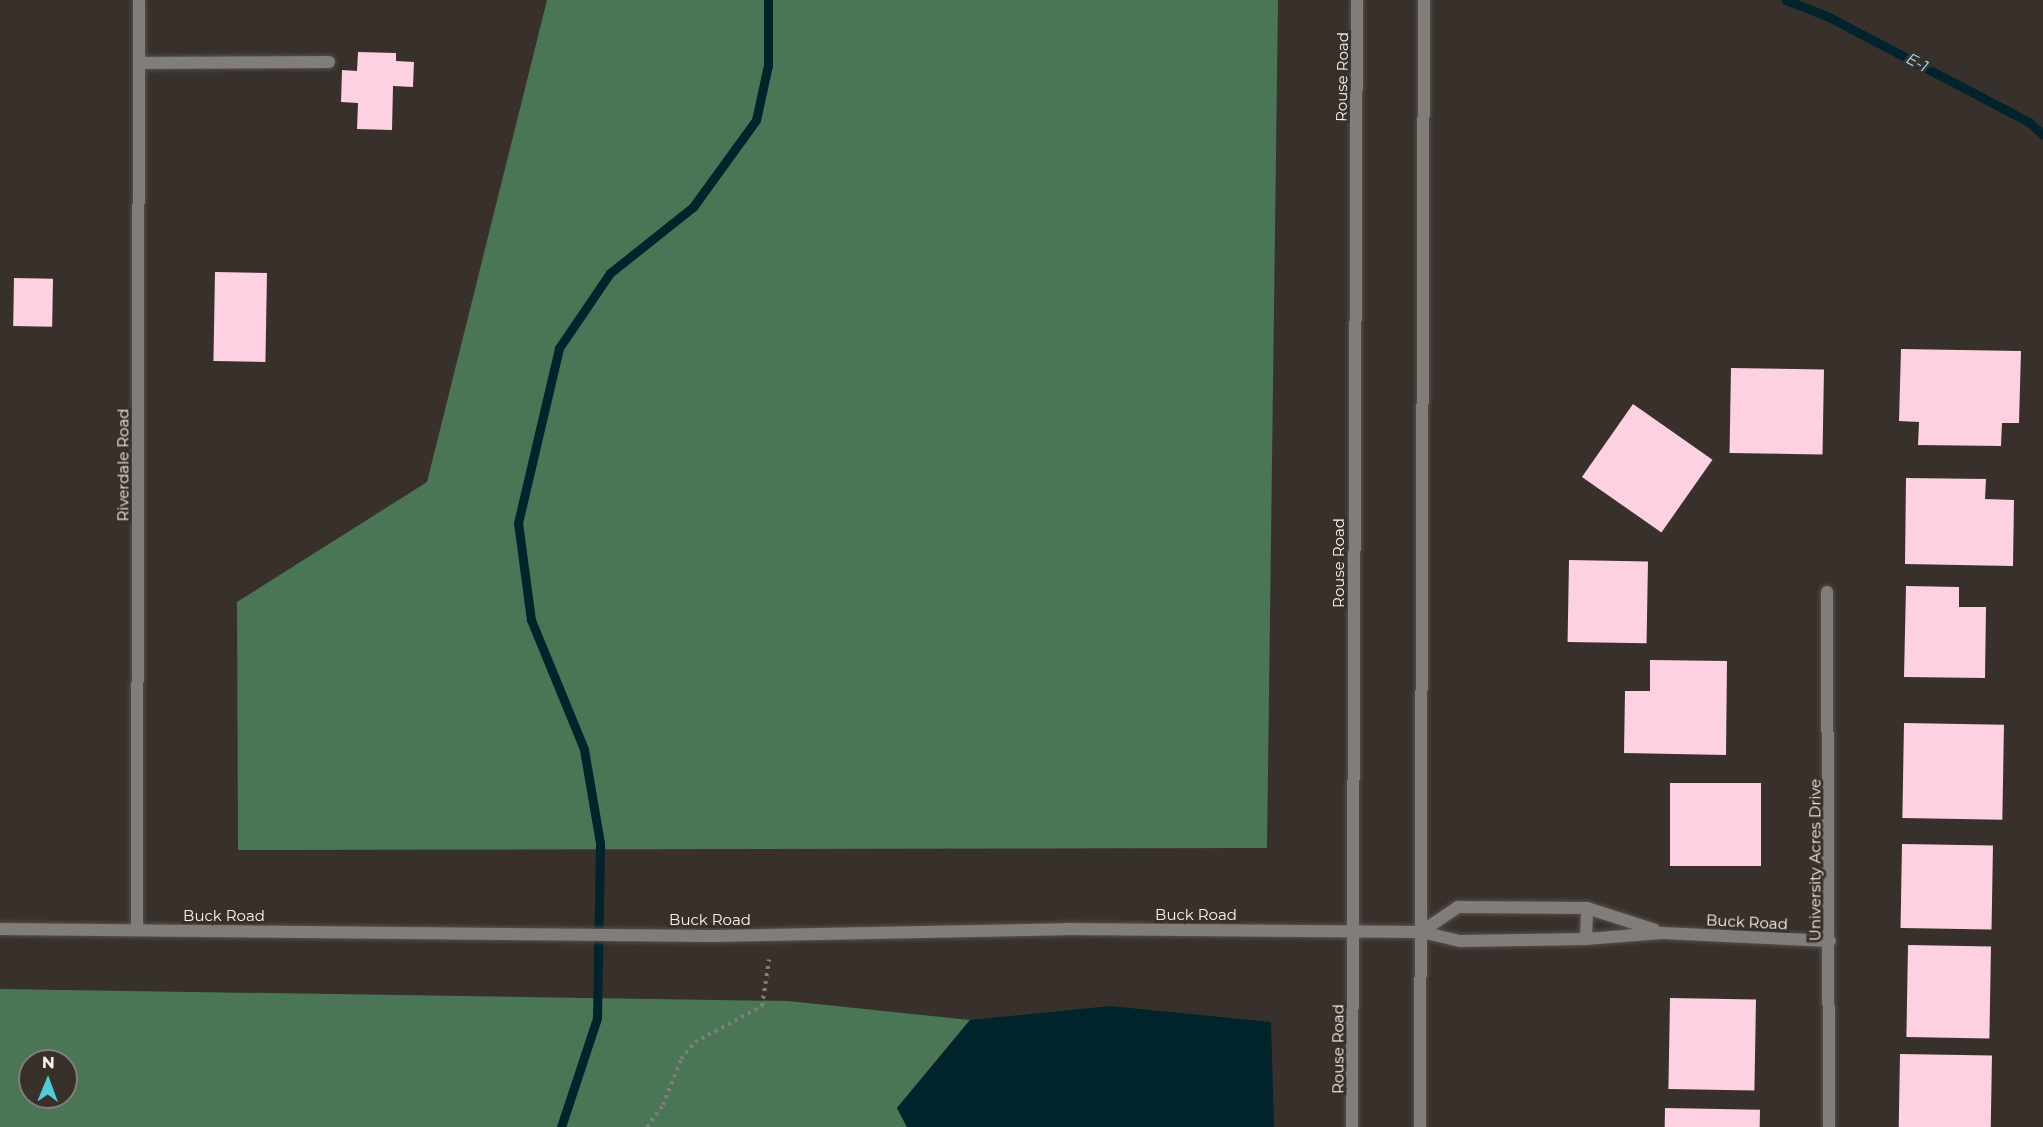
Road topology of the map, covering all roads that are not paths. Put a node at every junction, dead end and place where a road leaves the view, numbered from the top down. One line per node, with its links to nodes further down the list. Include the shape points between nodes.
1 (139, 0): 5 (street, Riverdale Road)
2 (1358, 0): 10 (street, Rouse Road)
3 (1424, 0): 11 (street)
4 (329, 62): 5 (street)
5 (139, 63): 9 (street, Riverdale Road)
6 (1827, 592): 14 (street, University Acres Drive)
7 (1587, 908): 11 (street, Buck Road, via 1458,907); 12 (street, Buck Road); 13 (street)
8 (0, 929): 9 (street, Buck Road)
9 (137, 930): 10 (street, Buck Road, via 714,936 1065,929)
10 (1353, 932): 11 (street, Buck Road); 15 (street, Rouse Road)
11 (1420, 932): 13 (street, Buck Road, via 1460,941); 16 (street)
12 (1662, 933): 13 (street, Buck Road); 14 (street, Buck Road)
13 (1586, 939)
14 (1830, 941): 17 (street, University Acres Drive)
15 (1352, 1127)
16 (1420, 1127)
17 (1828, 1127)

